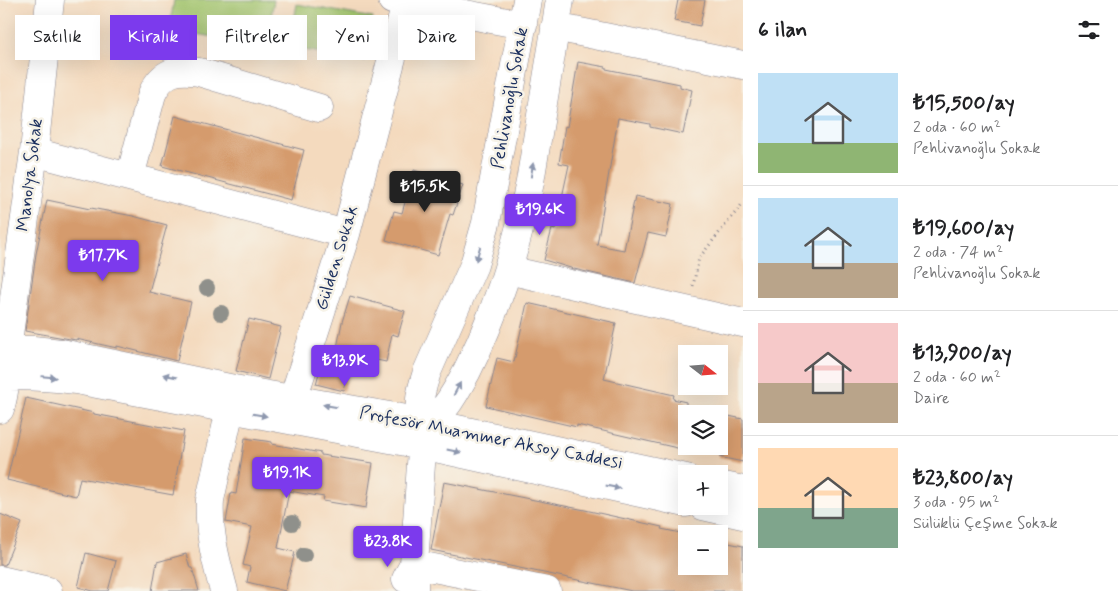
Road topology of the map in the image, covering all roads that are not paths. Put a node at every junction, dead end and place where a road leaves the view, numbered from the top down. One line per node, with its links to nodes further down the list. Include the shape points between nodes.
1 (50, 0): 8 (street, Manolya Sokak)
2 (560, 0): 5 (street, Pehlivanoğlu Sokak)
3 (402, 1): 4 (street); 10 (street, Gülden Sokak)
4 (525, 12): 18 (street, Pehlivanoğlu Sokak, one-way to 18, via 486,223 474,265 422,388 419,405)
5 (555, 27): 6 (street); 11 (street, Pehlivanoğlu Sokak, one-way to 5, via 528,190)
6 (743, 65)
7 (319, 108): 9 (street, via 199,72 179,70 162,78 156,85)
8 (34, 152): 9 (street); 13 (street, Manolya Sokak)
9 (130, 177): 10 (street)
10 (346, 234): 16 (street, Gülden Sokak)
11 (508, 270): 12 (street); 18 (street, Pehlivanoğlu Sokak, one-way to 11, via 455,393 480,342)
12 (743, 323)
13 (4, 350): 14 (street, Manolya Sokak); 15 (street, Profesör Muammer Aksoy Caddesi, one-way to 13, via 61,353)
14 (3, 377): 15 (street, Profesör Muammer Aksoy Caddesi, one-way to 15, via 52,377); 17 (street, Manolya Sokak)
15 (232, 399): 16 (street, Profesör Muammer Aksoy Caddesi); 18 (street, Profesör Muammer Aksoy Caddesi, one-way to 18); 28 (street, via 209,517)
16 (292, 399): 18 (street, Profesör Muammer Aksoy Caddesi, one-way to 16)
17 (0, 409)
18 (423, 433): 19 (street, Profesör Muammer Aksoy Caddesi); 22 (street, Profesör Muammer Aksoy Caddesi, one-way to 22); 25 (street, Pehlivanoğlu Sokak)
19 (678, 477)
20 (728, 487): 21 (street)
21 (743, 490)
22 (678, 501)
23 (728, 511): 24 (street)
24 (743, 514)
25 (414, 564): 29 (street); 30 (street, Pehlivanoğlu Sokak); 31 (street)
26 (0, 580): 27 (street)
27 (48, 591)
28 (224, 591)
29 (400, 591)
30 (414, 591)
31 (547, 591)

